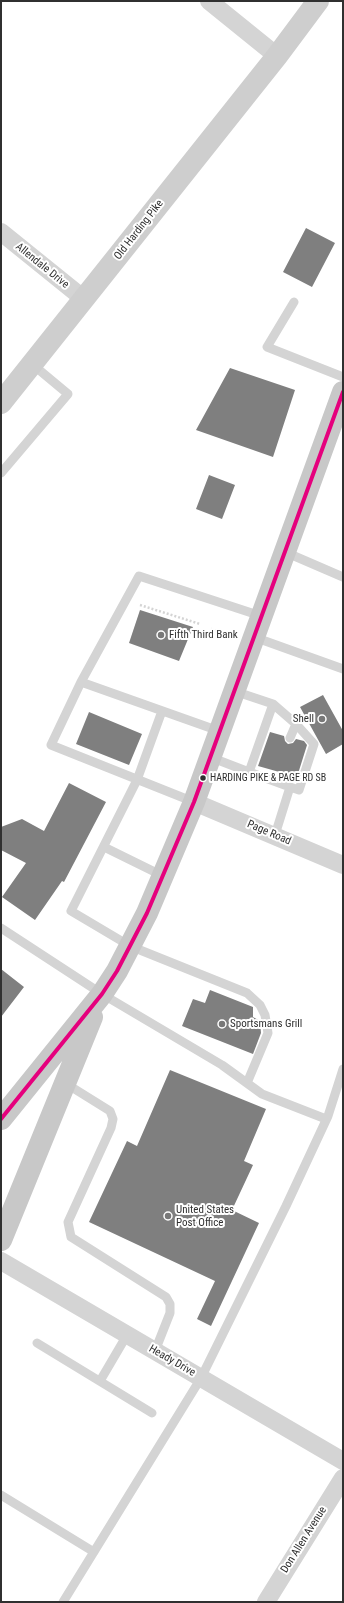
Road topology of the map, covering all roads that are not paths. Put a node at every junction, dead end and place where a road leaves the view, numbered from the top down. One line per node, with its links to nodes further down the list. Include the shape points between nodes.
1 (209, 1): 3 (street)
2 (318, 1): 3 (street, Old Harding Pike)
3 (277, 56): 5 (street, Old Harding Pike)
4 (1, 232): 5 (street, Allendale Drive)
5 (84, 299): 7 (street, Old Harding Pike)
6 (294, 302): 8 (lane, via 266,347)
7 (32, 364): 10 (street, Old Harding Pike); 11 (lane, via 68,394)
8 (343, 377)
9 (343, 392): 12 (main road)
10 (1, 404)
11 (1, 473)
12 (285, 552): 13 (lane); 14 (main road)
13 (343, 577)
14 (261, 616): 15 (main road); 17 (lane, via 139,576)
15 (254, 637): 16 (lane); 18 (main road)
16 (343, 669)
17 (82, 682): 20 (lane); 27 (lane, via 51,745)
18 (234, 691): 19 (lane); 22 (main road)
19 (273, 704): 21 (lane); 25 (lane)
20 (162, 711): 22 (lane); 27 (lane)
21 (296, 724): 23 (lane); 29 (lane, via 314,744 299,790)
22 (219, 731): 24 (main road)
23 (290, 738)
24 (210, 757): 25 (lane); 30 (main road)
25 (249, 772): 28 (lane)
26 (279, 772): 28 (lane)
27 (138, 780): 30 (lane); 32 (lane)
28 (276, 782): 29 (lane)
29 (290, 787): 31 (lane)
30 (194, 802): 31 (street, Page Road); 34 (main road)
31 (274, 835): 33 (street, Page Road)
32 (104, 847): 34 (lane); 36 (lane, via 71,911)
33 (343, 865)
34 (163, 876): 36 (main road)
35 (1, 928): 37 (lane)
36 (130, 946): 37 (main road); 40 (lane, via 247,994 260,1005 265,1015 268,1033)
37 (102, 994): 39 (main road); 40 (lane, via 222,1065); 41 (main road)
38 (343, 1069): 42 (lane)
39 (65, 1083): 43 (main road); 47 (lane, via 110,1111 113,1119 68,1222 71,1237 166,1297 170,1304 170,1313)
40 (247, 1083): 42 (lane, via 262,1094)
41 (5, 1111)
42 (326, 1119): 48 (lane)
43 (1, 1240)
44 (1, 1261): 45 (street, Heady Drive)
45 (127, 1335): 47 (street, Heady Drive); 49 (lane)
46 (37, 1343): 49 (lane)
47 (155, 1351): 48 (street, Heady Drive)
48 (201, 1378): 51 (street, Heady Drive); 54 (lane)
49 (100, 1381): 50 (lane)
50 (152, 1413)
51 (343, 1461)
52 (343, 1478): 56 (street, Don Allen Avenue)
53 (1, 1495): 54 (lane)
54 (94, 1552): 55 (lane)
55 (63, 1602)
56 (266, 1602)

